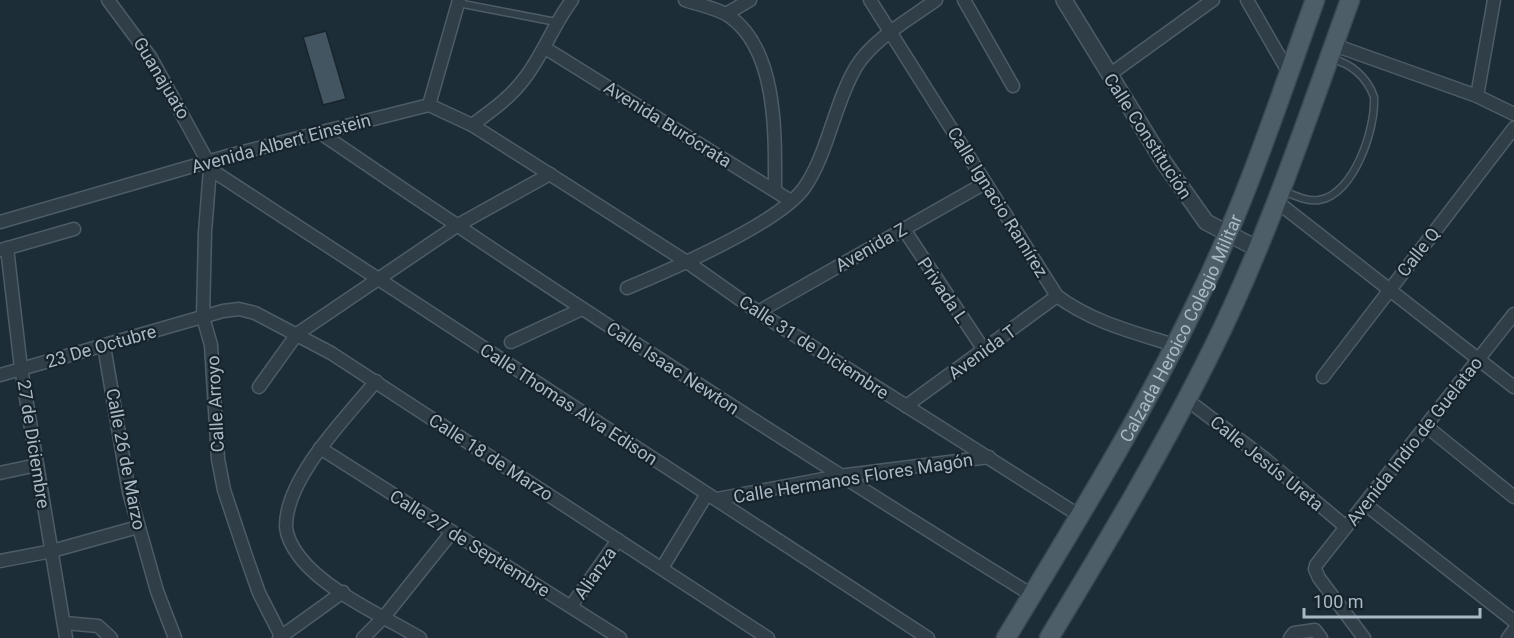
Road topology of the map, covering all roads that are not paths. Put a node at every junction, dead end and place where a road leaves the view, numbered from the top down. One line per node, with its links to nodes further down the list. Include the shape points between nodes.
1 (108, 0): 29 (street, Guanajuato, via 151,58)
2 (572, 0): 16 (street)
3 (685, 0): 15 (street)
4 (750, 0): 15 (street)
5 (870, 0): 17 (street, Calle Ignacio Ramírez)
6 (936, 0): 17 (street)
7 (964, 0): 22 (street)
8 (1064, 0): 21 (street, Calle Constitución)
9 (1213, 0): 21 (street)
10 (1247, 0): 20 (street)
11 (1315, 0): 20 (main road, Calzada Heroico Colegio Militar)
12 (1350, 0): 19 (main road, Calzada Heroico Colegio Militar)
13 (1494, 0): 23 (street)
14 (459, 1): 16 (lane); 24 (street)
15 (726, 14): 32 (street, via 745,30 762,60 774,127)
16 (556, 22): 18 (street)
17 (891, 33): 31 (street, Calle Ignacio Ramírez); 34 (street, via 857,66 813,172)
18 (544, 48): 26 (street, via 509,97); 32 (street, Avenida Burócrata)
19 (1331, 52): 23 (street); 33 (main road, Calzada Heroico Colegio Militar); 33 (lane, via 1348,63 1374,97 1371,126 1355,171 1339,191 1317,201)
20 (1289, 73): 39 (main road, Calzada Heroico Colegio Militar)
21 (1109, 75): 39 (street, Calle Constitución, via 1191,203 1206,222)
22 (1013, 86)
23 (1477, 96): 25 (street)
24 (429, 105): 26 (street); 28 (street, Avenida Albert Einstein)
25 (1514, 114)
26 (472, 125): 30 (street)
27 (1514, 128): 45 (street, Calle Q)
28 (319, 132): 29 (street, Avenida Albert Einstein); 36 (street, Calle Isaac Newton)
29 (209, 165): 35 (street, Avenida Albert Einstein); 43 (street, Calle Thomas Alva Edison); 50 (street, Calle Arroyo)
30 (550, 174): 36 (street); 42 (street, Calle 31 de Diciembre)
31 (985, 183): 37 (street, Avenida Z); 46 (street, Calle Ignacio Ramírez)
32 (775, 189): 34 (street, Avenida Burócrata)
33 (1278, 195): 40 (main road, Calzada Heroico Colegio Militar); 45 (street)
34 (791, 201): 42 (street)
35 (0, 222)
36 (458, 225): 43 (street); 47 (street, Calle Isaac Newton)
37 (903, 228): 48 (street, Avenida Z); 55 (street, Privada L)
38 (74, 229): 41 (street)
39 (1227, 235): 40 (street, Calle Constitución); 53 (main road, Calzada Heroico Colegio Militar)
40 (1256, 248): 63 (main road, Calzada Heroico Colegio Militar, via 1213,348)
41 (3, 250): 57 (street, 27 de Diciembre)
42 (687, 262): 44 (street); 48 (street, Calle 31 de Diciembre)
43 (378, 279): 51 (street); 71 (street, Calle Thomas Alva Edison)
44 (627, 288)
45 (1390, 290): 56 (street); 59 (street, Calle Q)
46 (1056, 296): 53 (street, Calle Ignacio Ramírez, via 1101,322); 55 (street, Avenida T)
47 (582, 309): 52 (street); 70 (street, Calle Isaac Newton)
48 (758, 312): 64 (street, Calle 31 de Diciembre)
49 (1514, 314): 56 (street, Avenida Indio de Guelatao)
50 (203, 317): 51 (street, Calle 18 de Marzo, via 239,309 255,312); 54 (street, 23 De Octubre); 89 (street, Calle Arroyo, via 211,345 218,459 224,490 259,593)
51 (297, 334): 60 (street, Calle 18 de Marzo); 61 (street)
52 (511, 342)
53 (1174, 345): 74 (main road, Calzada Heroico Colegio Militar)
54 (104, 346): 57 (street, 23 De Octubre); 75 (street, Calle 26 de Marzo)
55 (984, 350): 64 (street, Avenida T)
56 (1479, 360): 62 (street); 65 (street, Avenida Indio de Guelatao)
57 (21, 368): 58 (street, 23 De Octubre); 68 (street, 27 de Diciembre)
58 (0, 375)
59 (1323, 377)
60 (376, 381): 66 (street); 78 (street, Calle 18 de Marzo)
61 (259, 387)
62 (1514, 387)
63 (1186, 399): 76 (street, Calle Jesús Ureta); 99 (main road, Calzada Heroico Colegio Militar, via 1123,517)
64 (906, 406): 67 (street, Calle 31 de Diciembre)
65 (1426, 426): 72 (street); 73 (street, Avenida Indio de Guelatao)
66 (320, 448): 77 (street, Calle 27 de Septiembre); 82 (street, via 287,513 286,529 300,557)
67 (989, 458): 70 (street, Calle Hermanos Flores Magón); 74 (street, Calle 31 de Diciembre)
68 (37, 465): 69 (street); 79 (street, 27 de Diciembre)
69 (0, 473)
70 (839, 476): 71 (street, Calle Hermanos Flores Magón); 83 (street, Calle Isaac Newton)
71 (712, 497): 81 (street); 97 (street, Calle Thomas Alva Edison)
72 (1514, 497)
73 (1365, 504): 76 (street, Avenida Indio de Guelatao); 86 (street)
74 (1080, 516): 83 (main road, Calzada Heroico Colegio Militar)
75 (138, 527): 79 (street); 92 (street, Calle 26 de Marzo)
76 (1346, 528): 102 (street, Avenida Indio de Guelatao, via 1315,569)
77 (452, 532): 84 (street, Calle 27 de Septiembre); 85 (street)
78 (618, 540): 81 (street, Calle 18 de Marzo); 84 (street, Alianza)
79 (52, 551): 80 (street); 87 (street, 27 de Diciembre)
80 (0, 561)
81 (662, 568): 96 (street, Calle 18 de Marzo)
82 (343, 592): 85 (street); 89 (street)
83 (1032, 595): 98 (main road, Calzada Heroico Colegio Militar)
84 (571, 606): 95 (street, Calle 27 de Septiembre)
85 (384, 617): 93 (street); 94 (street)
86 (1514, 621)
87 (65, 623): 90 (street, 27 de Diciembre); 91 (street, via 98,626)
88 (1514, 630): 103 (street)
89 (280, 637)
90 (66, 638)
91 (111, 638)
92 (176, 638)
93 (363, 638)
94 (420, 638)
95 (620, 638)
96 (768, 638)
97 (928, 638)
98 (1006, 638)
99 (1049, 638)
100 (1290, 638): 101 (street, via 1294,633 1315,630)
101 (1321, 638)
102 (1364, 638)
103 (1508, 638)

